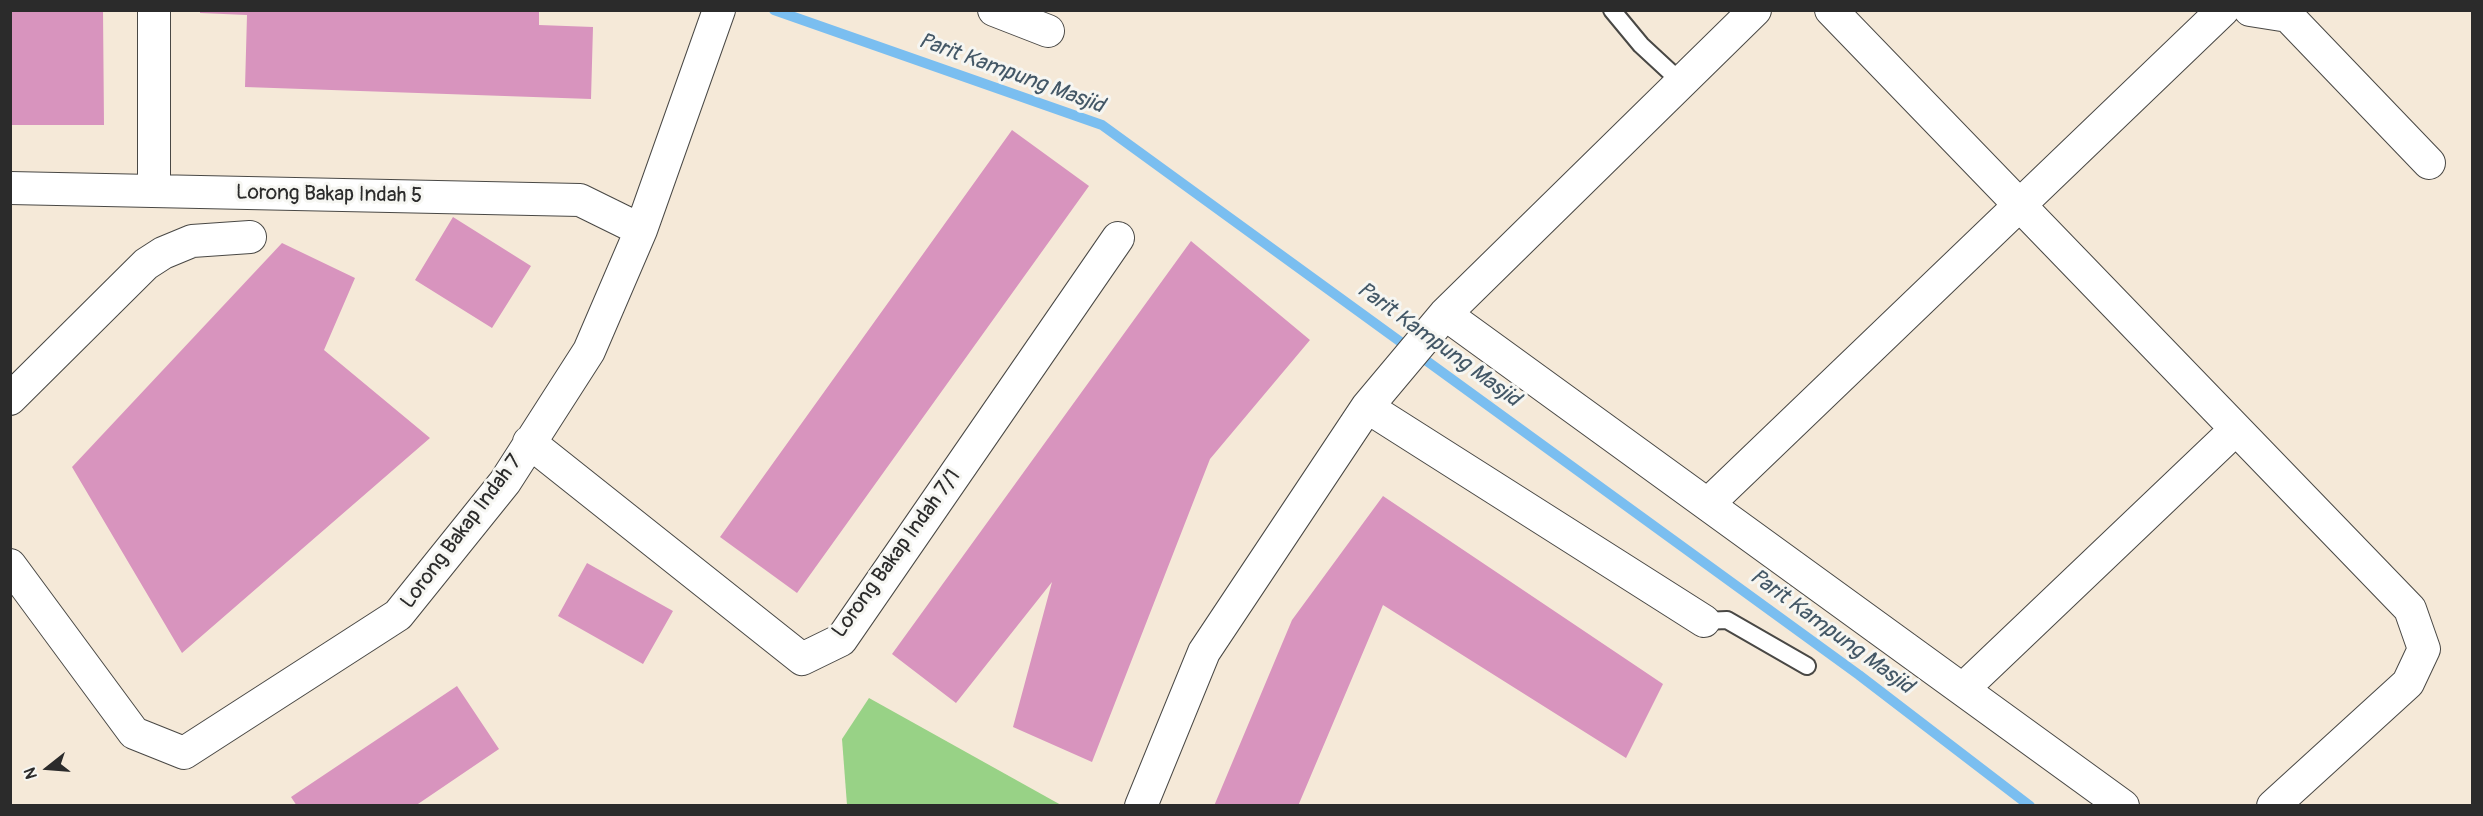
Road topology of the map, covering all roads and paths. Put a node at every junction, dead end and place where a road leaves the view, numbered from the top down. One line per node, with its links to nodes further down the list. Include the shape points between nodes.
1 (154, 10): 13 (street)
2 (994, 10): 9 (street)
3 (1612, 10): 10 (lane, via 1641,45)
4 (1755, 10): 10 (street)
5 (1831, 10): 14 (street)
6 (2223, 10): 14 (street)
7 (2250, 10): 11 (street, via 2288,16)
8 (718, 13): 15 (street, Lorong Bakap Indah 7)
9 (1048, 31)
10 (1681, 82): 18 (street)
11 (2429, 164)
12 (10, 188): 13 (street, Lorong Bakap Indah 5)
13 (154, 191): 15 (street, Lorong Bakap Indah 5, via 580,200)
14 (2020, 206): 21 (street); 23 (street)
15 (641, 230): 22 (street, Lorong Bakap Indah 7, via 589,351)
16 (250, 237): 19 (street, via 192,241 146,264)
17 (1118, 238): 22 (street, Lorong Bakap Indah 7/1, via 841,640 802,658)
18 (1437, 324): 20 (street); 23 (street)
19 (10, 399)
20 (1367, 407): 25 (street); 28 (street, via 1204,652)
21 (2236, 429): 27 (street); 30 (street, via 2410,609 2424,649 2408,683)
22 (529, 442): 24 (street, Lorong Bakap Indah 7, via 505,482 398,615 184,753 134,733)
23 (1708, 504): 27 (street)
24 (10, 565)
25 (1704, 621): 26 (lane, via 1727,621)
26 (1807, 666)
27 (1963, 689): 29 (street)
28 (1141, 806)
29 (2123, 806)
30 (2273, 806)

